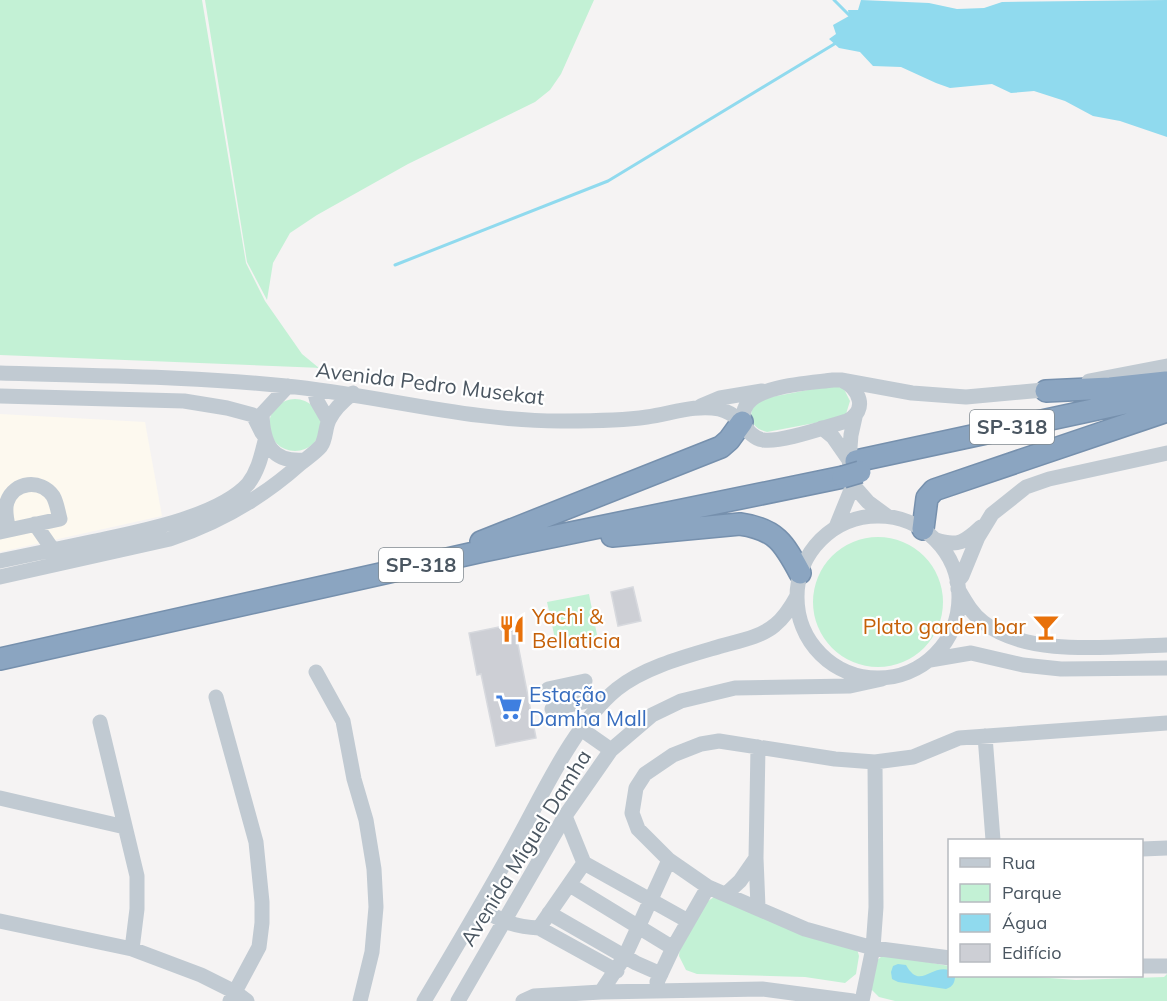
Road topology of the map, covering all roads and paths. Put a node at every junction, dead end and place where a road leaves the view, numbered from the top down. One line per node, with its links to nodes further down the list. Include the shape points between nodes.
1 (1167, 366): 8 (street, Avenida Pedro Musekat)
2 (0, 373): 5 (street, Avenida Pedro Musekat)
3 (841, 380): 7 (street, Avenida Pedro Musekat); 8 (street, Avenida Pedro Musekat, via 912,393 966,397); 14 (street, via 855,388 858,395 860,403)
4 (1167, 382): 8 (highway)
5 (288, 386): 6 (street, Avenida Pedro Musekat); 18 (street, via 262,414)
6 (314, 390): 9 (street, Avenida Pedro Musekat); 15 (street)
7 (764, 391): 13 (street, Avenida Pedro Musekat, via 720,398); 16 (street, via 745,407)
8 (1046, 391)
9 (353, 393): 13 (street, Avenida Pedro Musekat, via 481,416 561,421 645,418); 15 (street)
10 (1167, 394): 21 (highway, SP-318)
11 (0, 396): 18 (street, via 184,401 253,415)
12 (1167, 408): 21 (highway, SP-318); 27 (highway, via 934,490 924,508)
13 (692, 409): 16 (street, Avenida Pedro Musekat, via 720,409)
14 (855, 417): 17 (street); 21 (street, via 850,435)
15 (328, 420): 20 (street, via 322,444)
16 (742, 422): 17 (street, Avenida Pedro Musekat, via 762,440); 28 (highway, via 721,447)
17 (822, 428): 21 (street, via 833,437)
18 (264, 437): 20 (street, via 269,448 285,458); 29 (street, via 255,474 242,490 225,500 163,526)
19 (1167, 453): 23 (street, via 1026,486)
20 (305, 460): 29 (street, via 273,487 196,530 170,539)
21 (850, 470): 22 (street, via 868,501); 25 (street); 28 (highway, SP-318)
22 (887, 516): 25 (street, via 860,518); 27 (street)
23 (986, 522): 27 (street, via 959,543 949,544); 33 (street)
24 (35, 524): 26 (street); 26 (street, via 60,519 52,495 41,486 27,484 15,490 7,501); 29 (street)
25 (836, 527): 31 (street, via 809,554)
26 (5, 531)
27 (929, 535): 33 (street, via 951,561)
28 (482, 547): 31 (highway, via 740,524 771,532 787,549); 36 (highway, SP-318); 37 (highway, SP-318)
29 (54, 557): 30 (street); 32 (street)
30 (0, 561)
31 (800, 573): 34 (street)
32 (0, 576)
33 (958, 586): 35 (street, via 964,602 982,622 1009,637 1056,647); 38 (street, via 955,623 946,642)
34 (797, 596): 41 (street, via 806,635 818,652 852,674); 46 (street, Avenida Miguel Damha, via 774,626 751,638 682,657 633,679 616,690)
35 (1167, 645)
36 (0, 646)
37 (0, 659)
38 (930, 660): 39 (street, via 971,653 1061,669); 41 (street, via 914,670)
39 (1167, 668)
40 (316, 672): 84 (street, via 343,722 374,869 372,952)
41 (882, 678): 49 (street, Avenida Miguel Damha, via 850,686 735,688 700,695 652,715)
42 (549, 695): 42 (street, via 586,686 583,702)
43 (216, 697): 83 (street, via 256,842 262,902 259,946)
44 (100, 722): 53 (street)
45 (1167, 723): 47 (street)
46 (581, 729): 49 (street); 64 (street, Avenida Miguel Damha)
47 (985, 736): 50 (street, via 959,738 913,757); 54 (street)
48 (759, 747): 50 (street); 57 (street); 58 (street, via 719,741 701,744 684,749 645,774 636,788 632,813 638,829)
49 (611, 750): 52 (street, Avenida Miguel Damha)
50 (875, 762): 73 (street)
51 (0, 798): 53 (street)
52 (566, 816): 59 (street); 68 (street, Avenida Miguel Damha)
53 (125, 827): 74 (street, via 137,876)
54 (993, 839)
55 (1167, 848): 56 (street)
56 (1143, 849)
57 (756, 858): 62 (street); 65 (street)
58 (669, 860): 61 (street); 63 (street)
59 (584, 863): 60 (street); 63 (street)
60 (570, 885): 66 (street); 71 (street)
61 (708, 887): 62 (street); 69 (street)
62 (726, 894): 65 (street)
63 (651, 902): 69 (street); 71 (street)
64 (480, 908): 68 (street); 85 (street, Avenida Miguel Damha)
65 (758, 908): 73 (street, via 805,929)
66 (549, 913): 70 (street); 75 (street)
67 (0, 921): 74 (street)
68 (503, 921): 70 (street, via 518,927); 86 (street, Avenida Miguel Damha)
69 (688, 921): 72 (street)
70 (539, 928): 79 (street)
71 (639, 928): 72 (street); 75 (street)
72 (673, 948): 80 (street)
73 (873, 948): 76 (street); 89 (street)
74 (132, 950): 83 (street, via 201,975)
75 (625, 956): 79 (street); 80 (street)
76 (948, 957)
77 (1143, 966): 78 (street)
78 (1167, 966)
79 (616, 971): 81 (street)
80 (661, 974): 82 (street)
81 (601, 992): 82 (street); 87 (street, via 534,996)
82 (652, 992): 88 (street, via 762,989)
83 (237, 998)
84 (360, 1001)
85 (424, 1001)
86 (458, 1001)
87 (523, 1001)
88 (853, 1001)
89 (862, 1001)

